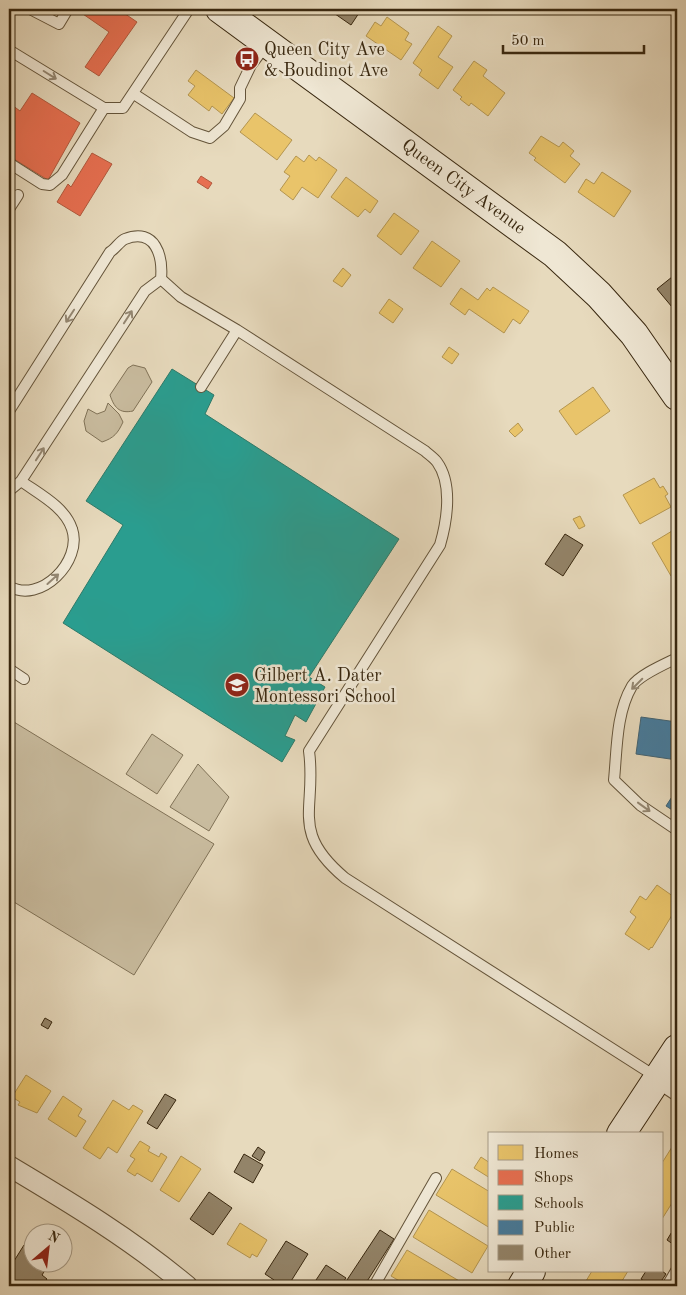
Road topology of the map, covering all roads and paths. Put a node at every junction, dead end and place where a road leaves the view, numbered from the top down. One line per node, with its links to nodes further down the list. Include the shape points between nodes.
1 (68, 9): 4 (lane, via 59,24)
2 (189, 9): 7 (lane)
3 (220, 9): 5 (main road, Queen City Avenue)
4 (35, 10)
5 (268, 43): 7 (lane, via 251,65 240,88 240,99 224,126 210,138 192,132); 15 (main road, Queen City Avenue, via 554,254 599,295 634,334)
6 (9, 50): 8 (lane, one-way to 8)
7 (134, 94): 8 (lane, via 123,108)
8 (104, 108): 9 (lane, via 62,176 50,185 42,184)
9 (9, 163)
10 (18, 195): 11 (lane)
11 (9, 209)
12 (161, 280): 13 (lane, via 181,297); 16 (lane, one-way to 16, via 162,261 155,244 144,237 125,239 110,252); 17 (lane, one-way to 12, via 145,291)
13 (238, 330): 14 (lane); 25 (lane, via 425,451 437,462 444,481 446,526 440,545 309,751 312,772 307,813 317,848 330,866 345,878)
14 (201, 387)
15 (677, 396)
16 (9, 411)
17 (22, 481): 18 (lane); 19 (lane, one-way to 17, via 29,592 45,586 58,576 73,550 72,529 60,510)
18 (9, 491)
19 (9, 586)
20 (677, 658): 23 (lane, one-way to 23, via 633,685 621,714 614,780 640,805)
21 (9, 669): 22 (lane)
22 (24, 679)
23 (677, 830)
24 (677, 1049): 25 (main road)
25 (668, 1084): 26 (main road)
26 (623, 1132)
27 (9, 1166): 31 (street, via 115,1230)
28 (436, 1178): 32 (lane)
29 (677, 1269): 34 (lane)
30 (530, 1272): 33 (main road)
31 (186, 1286)
32 (374, 1286)
33 (522, 1286)
34 (667, 1286)

